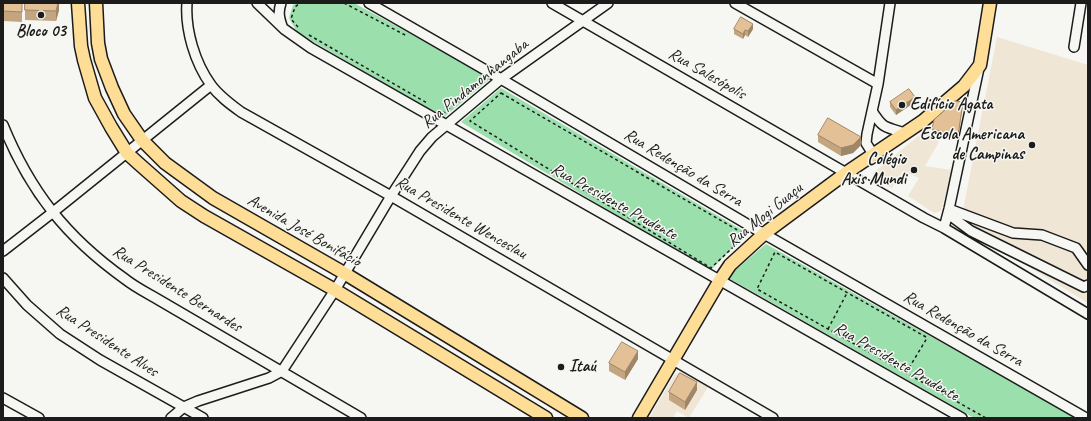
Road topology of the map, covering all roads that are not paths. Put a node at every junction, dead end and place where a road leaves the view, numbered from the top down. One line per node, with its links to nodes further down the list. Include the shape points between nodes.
1 (78, 3): 25 (main road, Avenida José Bonifácio, via 81,46 95,98)
2 (96, 3): 24 (main road, Avenida José Bonifácio, via 101,59 124,114)
3 (187, 3): 18 (street, Rua Presidente Wenceslau, via 186,12 194,51)
4 (257, 3): 14 (street, Rua Presidente Prudente)
5 (281, 3): 14 (street, via 278,10 279,19)
6 (369, 3): 16 (street, Rua Redenção da Serra)
7 (552, 3): 13 (street, Rua Salesópolis)
8 (608, 3): 13 (street, Rua Pindamonhangaba)
9 (735, 3): 17 (street)
10 (890, 3): 17 (street)
11 (990, 3): 19 (main road, Rua Mogi Guaçu, via 980,65)
12 (1081, 3): 15 (street)
13 (584, 21): 16 (street, Rua Pindamonhangaba); 27 (street, Rua Salesópolis)
14 (284, 29): 22 (street, Rua Presidente Prudente, via 311,48)
15 (1074, 47)
16 (501, 79): 22 (street, Rua Pindamonhangaba); 32 (street, Rua Redenção da Serra)
17 (878, 84): 20 (street)
18 (211, 85): 24 (street); 28 (street, Rua Presidente Wenceslau, via 228,103 241,112)
19 (969, 88): 23 (main road, Rua Mogi Guaçu); 29 (street)
20 (872, 111): 23 (street, via 881,124); 26 (street, via 866,143)
21 (3, 125): 30 (street, Rua Presidente Bernardes, via 12,148)
22 (446, 125): 28 (street, Rua Pindamonhangaba, via 420,151); 37 (street, Rua Presidente Prudente)
23 (904, 133): 26 (main road, Rua Mogi Guaçu)
24 (142, 140): 25 (street); 35 (main road, Avenida José Bonifácio, via 165,163 213,198)
25 (127, 153): 30 (street); 39 (main road, Avenida José Bonifácio, via 162,185 204,216)
26 (873, 154): 27 (main road, Rua Mogi Guaçu)
27 (846, 173): 31 (street, Rua Salesópolis); 32 (main road, Rua Mogi Guaçu)
28 (391, 196): 35 (street, Rua Pindamonhangaba); 41 (street, Rua Presidente Wenceslau)
29 (949, 212): 31 (street); 34 (street, via 1013,233 1042,235 1076,248); 38 (street, via 971,231 1084,287)
30 (52, 213): 33 (street); 42 (street, Rua Presidente Bernardes, via 99,260 126,280)
31 (944, 228): 40 (street, Rua Salesópolis)
32 (765, 233): 37 (main road, Rua Mogi Guaçu, via 730,266); 54 (street, Rua Redenção da Serra)
33 (3, 251)
34 (1088, 265)
35 (344, 273): 39 (street, Rua Pindamonhangaba); 50 (main road, Avenida José Bonifácio)
36 (3, 278): 44 (street, Rua Presidente Alves, via 26,305 60,334 100,360)
37 (720, 280): 41 (main road, Rua Mogi Guaçu); 53 (street, Rua Presidente Prudente)
38 (1088, 285)
39 (335, 290): 42 (street, Rua Pindamonhangaba); 49 (main road, Avenida José Bonifácio)
40 (1088, 314)
41 (672, 360): 51 (main road, Rua Mogi Guaçu); 52 (street, Rua Presidente Wenceslau)
42 (282, 371): 44 (street, via 269,378); 48 (street, Rua Presidente Bernardes)
43 (3, 398): 45 (street)
44 (184, 407): 46 (street); 47 (street, Rua Presidente Alves)
45 (39, 418)
46 (172, 418)
47 (203, 418)
48 (361, 418)
49 (546, 418)
50 (582, 418)
51 (639, 418)
52 (773, 418)
53 (962, 418)
54 (1086, 418)

